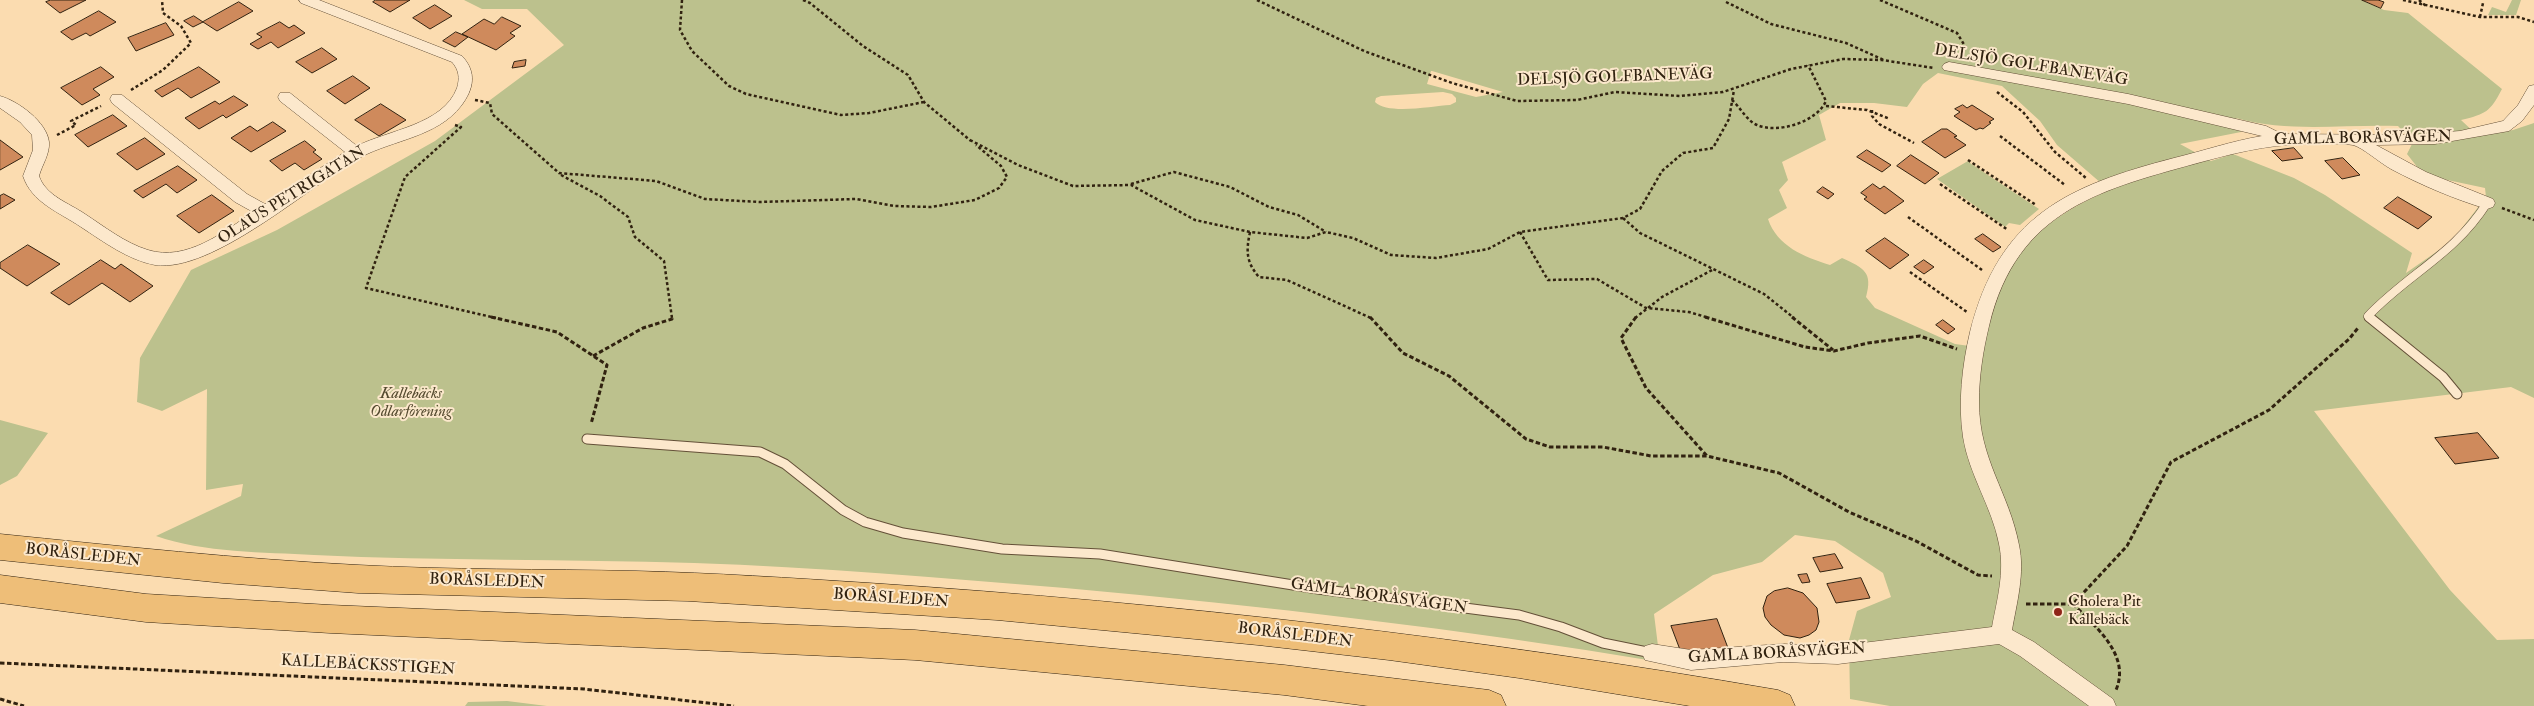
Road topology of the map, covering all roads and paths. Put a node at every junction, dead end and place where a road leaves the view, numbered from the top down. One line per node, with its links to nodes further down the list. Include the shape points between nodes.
1 (162, 0): 22 (path, via 163,13 181,26 191,43 163,70)
2 (306, 0): 21 (street, via 457,59 466,73)
3 (682, 0): 25 (path, via 680,30 692,51 729,86 746,94 840,114 868,114)
4 (804, 0): 25 (path, via 863,46 908,75)
5 (1257, 0): 18 (path, DELSJÖ GOLFBANEVÄG, via 1364,51 1452,83 1517,101 1577,100 1615,92 1680,96)
6 (1880, 0): 16 (path, via 1957,33 1965,46)
7 (2403, 0): 11 (path)
8 (2420, 0): 11 (path)
9 (1726, 2): 14 (path, via 1776,25 1862,48)
10 (2483, 3): 12 (path)
11 (2426, 6): 12 (path)
12 (2480, 17): 13 (path, via 2518,17)
13 (2534, 22)
14 (1885, 61): 15 (path, DELSJÖ GOLFBANEVÄG, via 1844,59); 16 (path, DELSJÖ GOLFBANEVÄG)
15 (1808, 65): 18 (path, DELSJÖ GOLFBANEVÄG); 26 (path, via 1822,90)
16 (1949, 68): 17 (street, DELSJÖ GOLFBANEVÄG)
17 (1983, 75): 32 (street, DELSJÖ GOLFBANEVÄG, via 2128,98 2266,131); 40 (path, via 1984,80 2022,112 2055,152 2091,182)
18 (1734, 90): 23 (path)
19 (2534, 90): 34 (street, GAMLA BORÅSVÄGEN, via 2526,108 2508,126 2448,138)
20 (286, 97): 36 (street)
21 (460, 98): 28 (street, OLAUS PETRIGATAN); 38 (path, via 490,103 492,114)
22 (117, 99): 30 (path, via 71,121 76,125); 45 (street, via 241,198)
23 (1732, 99): 26 (path, via 1752,123 1771,127 1807,120); 47 (path, via 1729,119 1713,148 1683,154 1662,171 1640,209)
24 (0, 101): 45 (street, OLAUS PETRIGATAN, via 40,134 42,143 31,176 40,192 148,258 166,259 200,252 236,233)
25 (924, 102): 33 (path)
26 (1826, 106): 27 (path)
27 (1872, 110): 29 (path); 35 (path, via 1872,116 1879,124)
28 (437, 118): 36 (street, OLAUS PETRIGATAN); 60 (path, via 461,128 405,177 366,288 557,332)
29 (1890, 119)
30 (54, 136)
31 (2000, 136): 42 (path)
32 (2279, 139): 34 (street, GAMLA BORÅSVÄGEN); 61 (street, GAMLA BORÅSVÄGEN, via 2127,178 2082,194 2048,214 2030,229 2002,271 1986,308)
33 (970, 140): 38 (path, via 1001,166 1007,177 999,188 975,200 931,207 894,206 856,199 760,202 705,199 656,181); 41 (path, via 1018,165 1073,186)
34 (2358, 140): 43 (street, via 2378,156 2410,173)
35 (1914, 142)
36 (356, 153): 45 (street, OLAUS PETRIGATAN)
37 (1968, 160): 44 (path)
38 (558, 173): 60 (path, via 600,196 628,217 636,237 664,261 672,319 643,328)
39 (1940, 184): 52 (path)
40 (2085, 184)
41 (1131, 185): 49 (path, via 1195,220); 50 (path, via 1174,172 1230,187 1269,207 1298,215)
42 (2072, 190)
43 (2488, 203): 48 (path); 58 (lane, via 2462,240 2380,303)
44 (2041, 209)
45 (265, 212)
46 (1908, 217): 54 (path)
47 (1623, 218): 51 (path); 53 (path, via 1640,233)
48 (2534, 220)
49 (1250, 232): 50 (path, via 1307,238); 64 (path, via 1246,251 1248,264 1258,277 1286,280 1369,316 1403,353 1450,376 1526,439 1550,446 1603,447 1652,456)
50 (1326, 232): 51 (path, via 1353,238 1391,256 1436,258 1488,249)
51 (1520, 232): 56 (path, via 1548,280 1597,279)
52 (2014, 235)
53 (1714, 269): 56 (path); 59 (path, via 1764,294)
54 (1983, 271)
55 (1910, 272): 57 (path)
56 (1646, 308): 59 (path, via 1689,312 1805,347); 64 (path, via 1626,326 1621,338 1646,388)
57 (1972, 314)
58 (2368, 316): 62 (lane, via 2442,377); 69 (path, via 2349,339 2269,410 2171,462 2128,546)
59 (1834, 350): 61 (path, via 1920,336)
60 (593, 356): 63 (path, via 606,365)
61 (1976, 356): 66 (street, GAMLA BORÅSVÄGEN, via 1970,404 1971,427 1976,453 2011,555)
62 (2457, 394)
63 (587, 439): 71 (lane, GAMLA BORÅSVÄGEN, via 760,452 785,464 843,510 865,522 903,533 1002,549 1100,554 1327,590 1519,615 1603,643)
64 (1707, 456): 66 (path, via 1779,473 1849,512 1916,541 1978,575)
65 (0, 547): 78 (highway, BORÅSLEDEN, via 174,565 360,579 731,588 1120,617 1509,662)
66 (2011, 576): 68 (street, GAMLA BORÅSVÄGEN)
67 (0, 589): 77 (highway, via 146,608 915,645 1284,680)
68 (2006, 602): 69 (path); 70 (street, GAMLA BORÅSVÄGEN)
69 (2073, 604): 73 (path, via 2096,626 2112,650)
70 (2001, 635): 71 (street, GAMLA BORÅSVÄGEN, via 1838,655 1783,653 1691,660); 79 (street, via 2027,649)
71 (1652, 653)
72 (0, 663): 76 (path, KALLEBÄCKSSTIGEN, via 574,688)
73 (2122, 678)
74 (0, 699): 75 (path)
75 (24, 706)
76 (734, 706)
77 (1489, 706)
78 (1778, 706)
79 (2106, 706)

